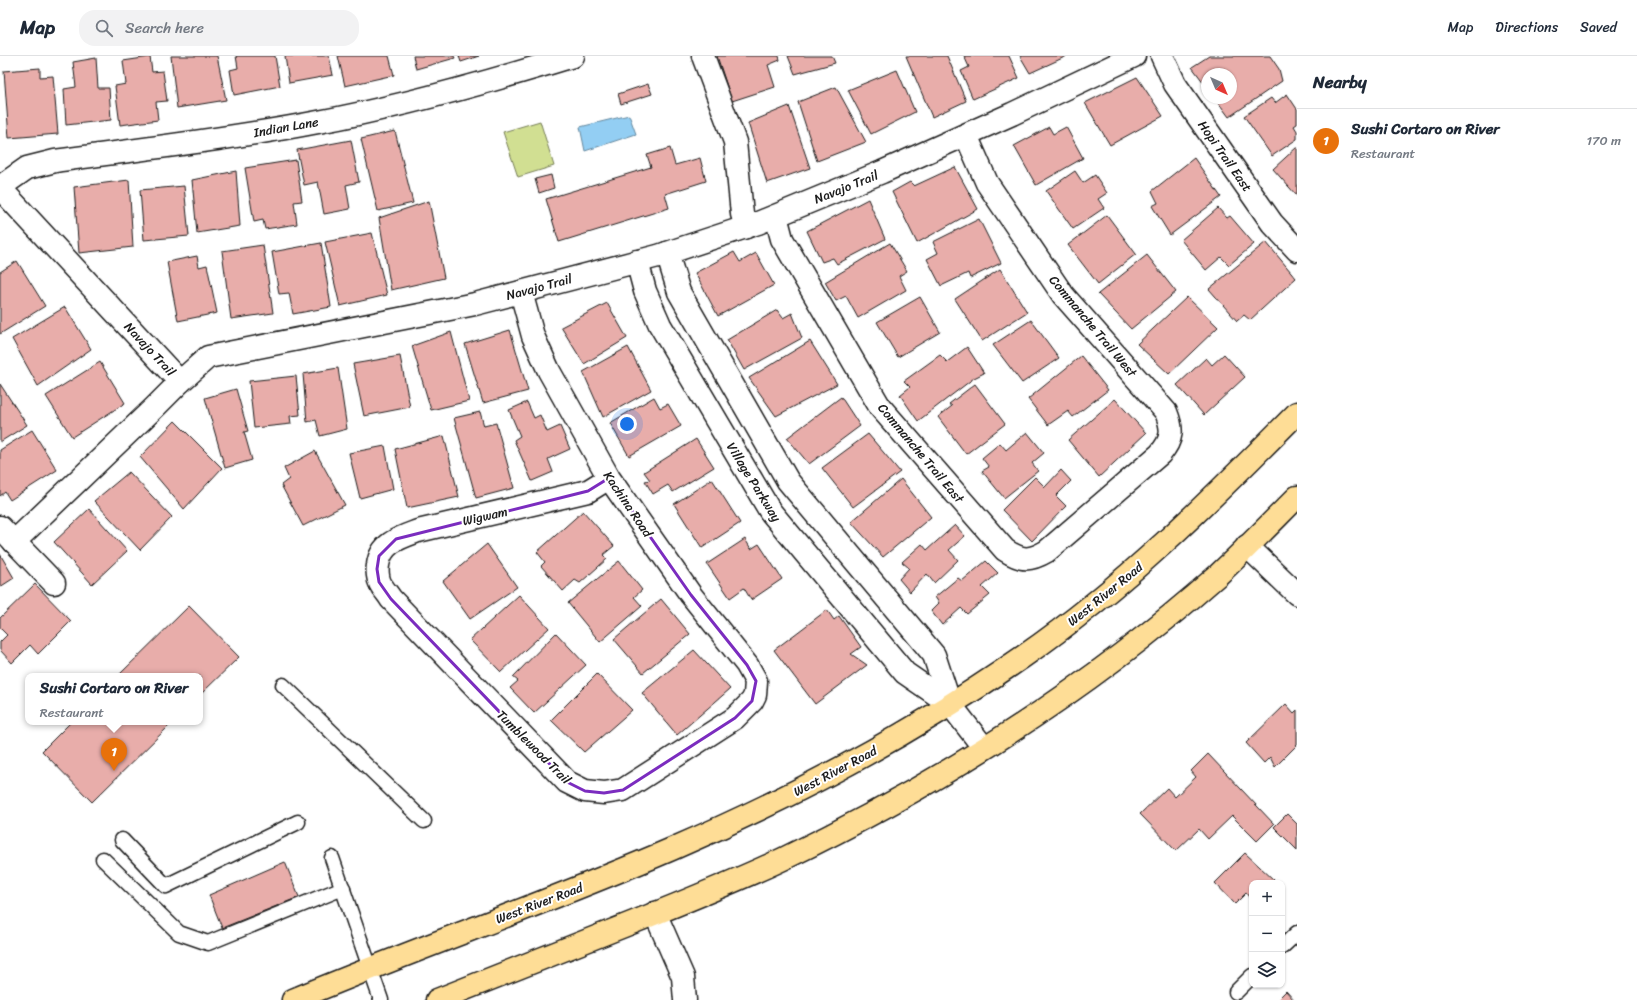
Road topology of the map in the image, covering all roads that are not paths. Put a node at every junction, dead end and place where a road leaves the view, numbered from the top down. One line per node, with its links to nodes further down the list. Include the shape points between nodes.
1 (573, 56): 6 (street, Indian Lane, via 424,99 318,122 55,161 27,168)
2 (703, 56): 8 (street, via 735,142 741,207)
3 (1134, 56): 5 (street, Navajo Trail)
4 (1162, 56): 9 (street, Hopi Trail East, via 1175,84 1272,223)
5 (966, 135): 7 (street, Navajo Trail); 19 (street, Commanche Trail West, via 987,183 1062,295 1166,412 1171,425 1168,446 1160,454 1047,551)
6 (0, 188): 13 (street, Navajo Trail)
7 (776, 216): 8 (street, Navajo Trail); 19 (street, Commanche Trail East, via 782,238 880,407 1005,550 1015,557)
8 (746, 227): 10 (street, Navajo Trail)
9 (1297, 250)
10 (667, 253): 11 (street, Navajo Trail); 25 (street, Village Parkway, via 679,292 788,481 934,654)
11 (637, 261): 12 (street, Navajo Trail); 25 (street, Village Parkway, via 645,291 660,325 770,511 906,674)
12 (521, 292): 13 (street, Navajo Trail, via 475,304 208,357); 15 (street, Kachina Road, via 533,336 549,371)
13 (180, 382): 17 (street, via 154,408)
14 (1297, 413): 25 (main road, West River Road, via 1196,514 1124,579 1025,656)
15 (609, 478): 20 (street, Wigwam, via 588,491 418,531 396,539 379,556); 24 (street, Kachina Road, via 691,595 747,665 756,681)
16 (1297, 497): 18 (main road)
17 (7, 534): 21 (street)
18 (1247, 546): 22 (street); 26 (main road, via 1154,629 1065,695)
19 (1034, 559)
20 (377, 569): 24 (street, Tumblewood Trail, via 379,582 391,599 567,782 585,792 623,790 734,718)
21 (54, 583)
22 (1297, 594)
23 (283, 685): 27 (lane)
24 (752, 701)
25 (950, 704): 26 (street, Village Parkway); 36 (main road, West River Road, via 843,767 741,818 598,880)
26 (984, 748): 33 (main road, via 837,833 735,881)
27 (424, 821)
28 (298, 822): 29 (lane, via 166,886)
29 (122, 840)
30 (332, 858): 32 (lane)
31 (103, 859): 32 (lane, via 179,933 208,943)
32 (343, 888): 36 (lane)
33 (655, 913): 41 (main road); 42 (street, via 683,977)
34 (1297, 932): 35 (lane)
35 (1285, 944)
36 (370, 969): 39 (main road, West River Road); 40 (lane)
37 (1249, 979): 38 (lane)
38 (1236, 992)
39 (293, 1000)
40 (382, 1000)
41 (437, 1000)
42 (685, 1000)

